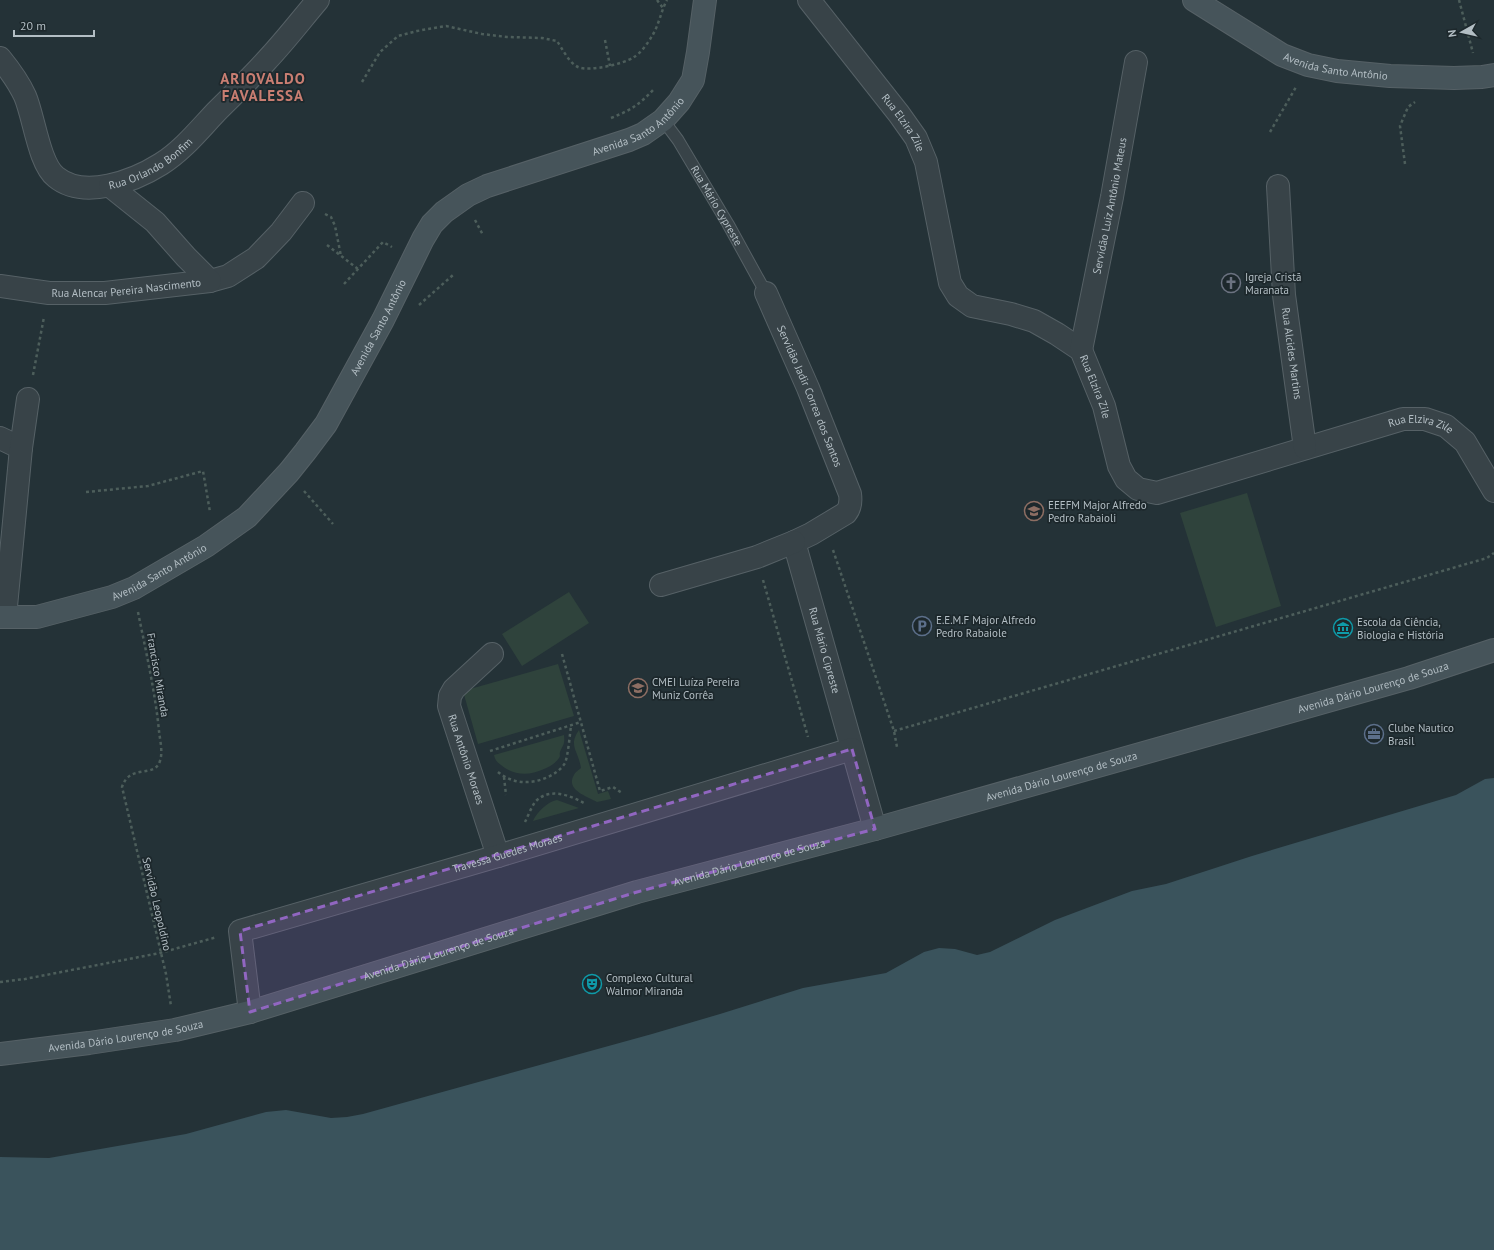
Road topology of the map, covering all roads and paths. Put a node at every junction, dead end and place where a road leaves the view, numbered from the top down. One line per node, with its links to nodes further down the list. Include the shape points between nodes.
1 (318, 0): 20 (street, Rua Orlando Bonfim, via 268,59 180,148 162,163 140,175)
2 (657, 0): 8 (path)
3 (667, 0): 8 (path)
4 (705, 0): 17 (street, Avenida Santo Antônio, via 693,80)
5 (809, 0): 32 (street, Rua Elzira Zile, via 916,138 926,162 950,283 958,296 972,306 1034,321)
6 (1194, 0): 14 (street, Avenida Santo Antônio, via 1282,55 1308,66 1337,72)
7 (1458, 0): 13 (path, via 1473,52)
8 (663, 8): 12 (path, via 652,36 635,57)
9 (605, 40): 12 (path)
10 (0, 58): 20 (street, Rua Orlando Bonfim, via 24,96 46,165 55,177 69,185 82,188)
11 (1136, 62): 32 (street, Servidão Luiz Antônio Mateus)
12 (610, 66): 15 (path, via 578,67 557,41 482,34 446,26 398,36 380,52)
13 (1488, 76): 14 (street, Avenida Santo Antônio)
14 (1433, 78): 19 (path, via 1432,97 1408,107 1400,126)
15 (362, 82)
16 (1300, 82): 18 (path)
17 (663, 120): 31 (lane, Rua Mário Cypreste, via 728,224); 37 (street, Avenida Santo Antônio, via 629,140 487,186 468,195 444,212 432,224 423,239 384,320 326,424)
18 (1270, 132)
19 (1405, 164)
20 (110, 186): 27 (street, Rua Alencar Pereira Nascimento, via 155,222)
21 (1278, 186): 36 (street, Rua Alcides Martins, via 1284,295)
22 (302, 202): 25 (path, via 332,217); 27 (street, via 281,232 256,258 228,276)
23 (327, 245): 25 (path)
24 (394, 248): 26 (path, via 383,242)
25 (341, 256): 26 (path)
26 (358, 269): 28 (path)
27 (210, 281): 30 (street, Rua Alencar Pereira Nascimento, via 105,293)
28 (344, 284)
29 (0, 286): 30 (street, Rua Alencar Pereira Nascimento)
30 (49, 293): 33 (path)
31 (766, 293): 41 (street, Servidão Jadir Correa dos Santos, via 848,487 850,508)
32 (1081, 350): 36 (street, Rua Elzira Zile, via 1104,406 1119,466 1126,479 1138,489 1157,493)
33 (28, 399): 35 (street)
34 (0, 438): 35 (street)
35 (21, 448): 48 (street)
36 (1305, 448): 38 (street, Rua Elzira Zile, via 1403,419 1424,419 1446,426 1465,442)
37 (289, 472): 40 (path); 43 (street, Avenida Santo Antônio, via 246,517)
38 (1494, 491)
39 (86, 492): 43 (path, via 148,486 202,471 210,514)
40 (333, 524)
41 (825, 526): 42 (street); 54 (path)
42 (794, 542): 45 (street); 57 (street, Rua Mário Cipreste)
43 (206, 546): 47 (street, Avenida Santo Antônio)
44 (1494, 554): 54 (path, via 1480,561)
45 (757, 557): 46 (street); 55 (path)
46 (661, 585)
47 (134, 588): 48 (street, Avenida Santo Antônio, via 112,597 37,617); 60 (path, Francisco Miranda, via 156,698 161,755 158,765 151,770 130,774)
48 (2, 617)
49 (1494, 650): 64 (street, Avenida Dário Lourenço de Souza, via 1409,678)
50 (492, 654): 65 (street, Rua Antônio Moraes, via 454,689 449,706)
51 (562, 654): 52 (path)
52 (581, 722): 53 (path); 61 (path, via 600,791 613,787)
53 (571, 725): 58 (path); 59 (path, via 565,762 553,774 524,782 512,780 498,773)
54 (894, 731): 56 (path)
55 (810, 742)
56 (897, 747)
57 (852, 749): 64 (street, Rua Mário Cipreste); 65 (street, Travessa Guedes Moraes)
58 (484, 753)
59 (494, 766)
60 (124, 783): 67 (path, Servidão Leopoldino, via 123,794)
61 (623, 794)
62 (585, 804): 63 (path, via 572,796 560,793 542,796 534,803)
63 (523, 827)
64 (875, 829): 69 (street, Avenida Dário Lourenço de Souza, via 637,892)
65 (498, 856): 66 (street, Travessa Guedes Moraes)
66 (240, 931): 67 (path); 69 (street)
67 (160, 953): 68 (path); 70 (path, Servidão Leopoldino)
68 (0, 982)
69 (250, 1012): 70 (street, Avenida Dário Lourenço de Souza)
70 (175, 1030): 71 (street, Avenida Dário Lourenço de Souza)
71 (0, 1054)

